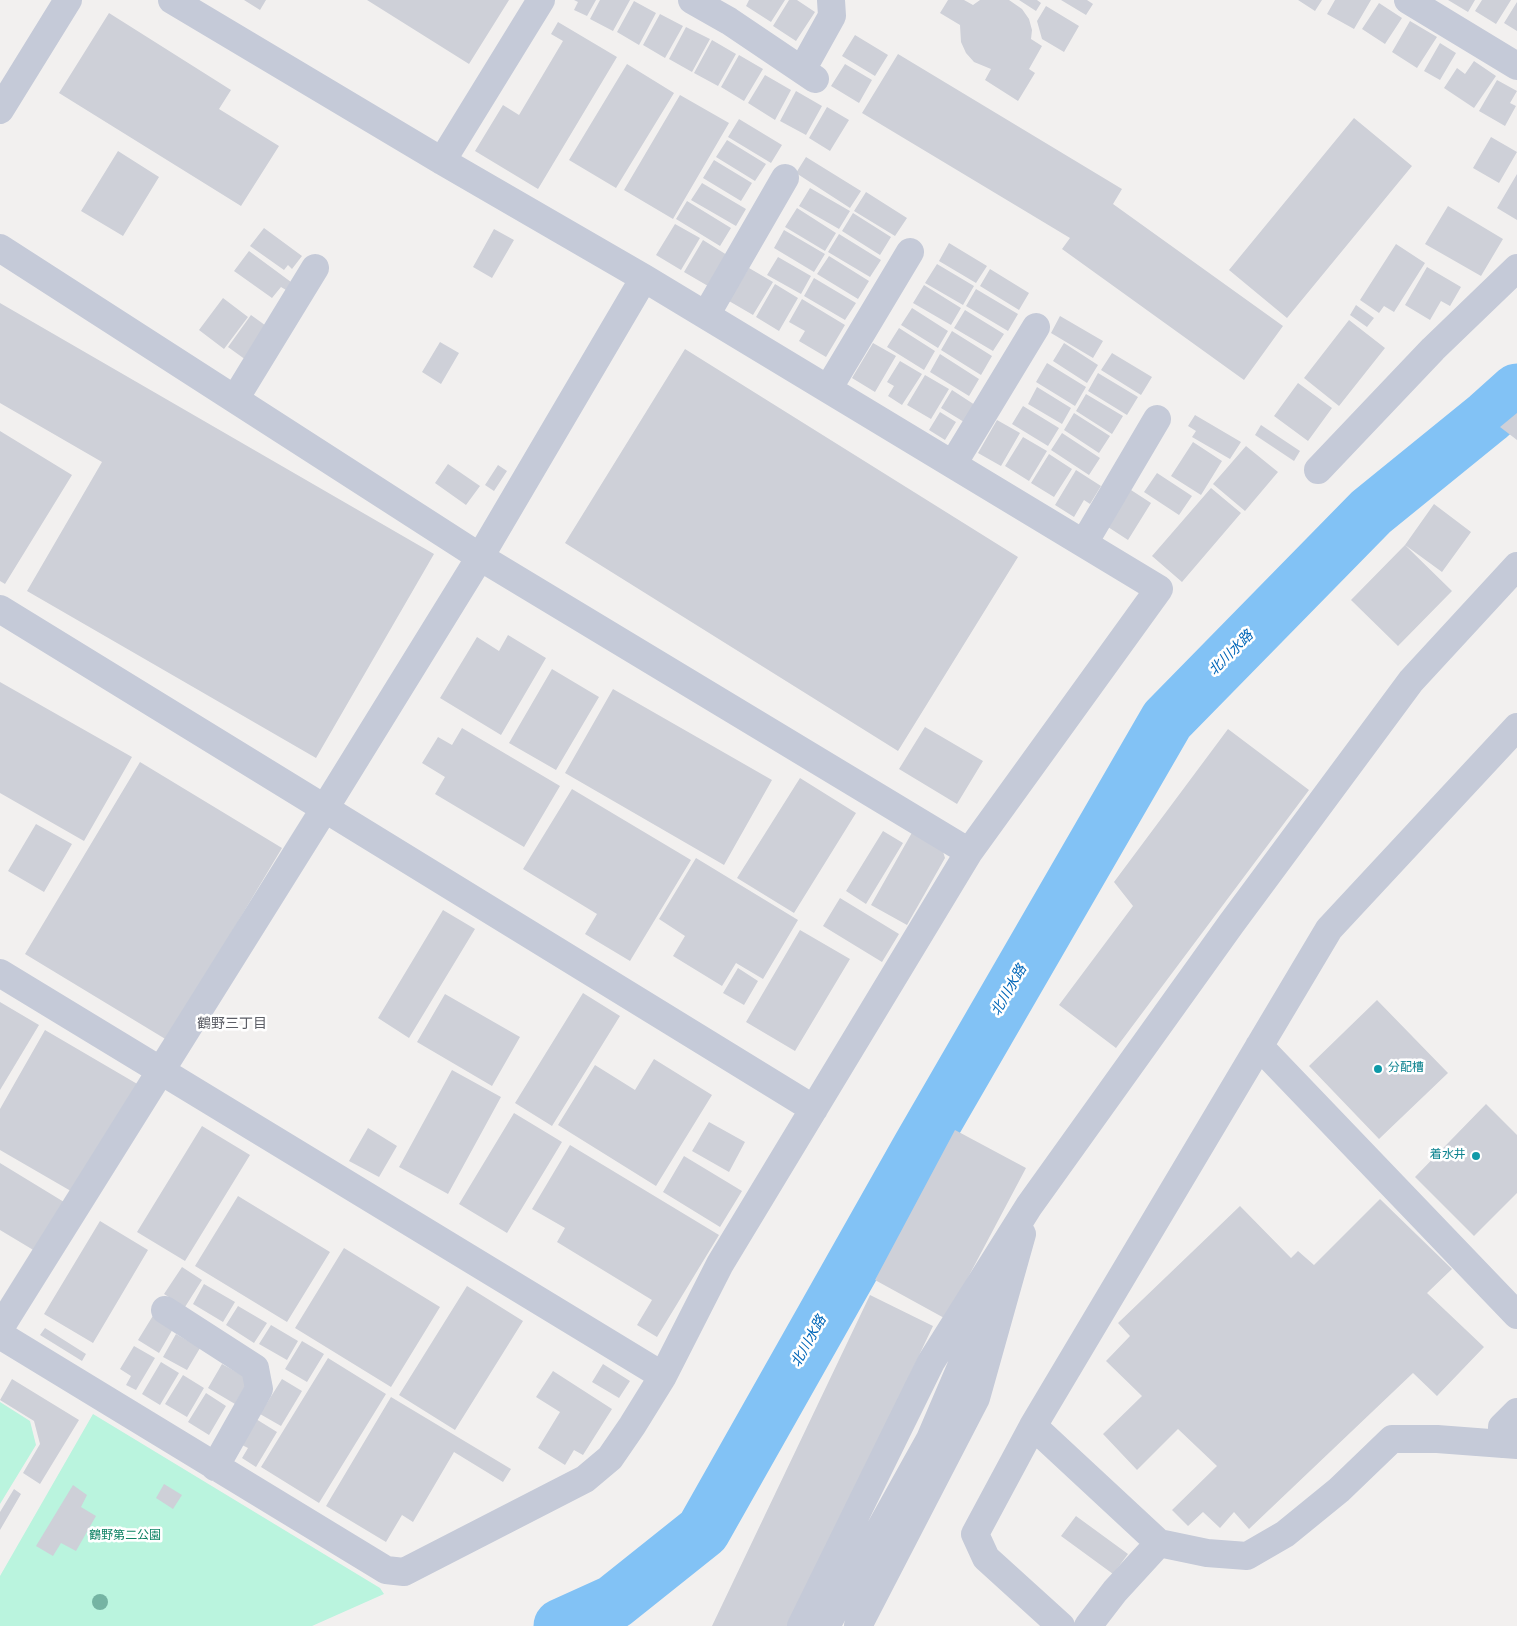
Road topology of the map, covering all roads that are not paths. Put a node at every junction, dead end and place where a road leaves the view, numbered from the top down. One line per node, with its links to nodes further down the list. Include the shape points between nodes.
1 (68, 0): 8 (street)
2 (172, 0): 9 (street)
3 (541, 0): 9 (street)
4 (692, 0): 5 (street, via 809,74 832,16)
5 (832, 0)
6 (1408, 0): 7 (street)
7 (1517, 66)
8 (0, 110)
9 (442, 161): 15 (street)
10 (785, 178): 16 (street)
11 (0, 248): 19 (street)
12 (910, 252): 18 (street)
13 (315, 268): 19 (street)
14 (1517, 268): 22 (street, via 1433,349)
15 (644, 278): 16 (street); 24 (street)
16 (706, 315): 18 (street)
17 (1036, 328): 21 (street)
18 (828, 389): 21 (street)
19 (235, 398): 24 (street)
20 (1156, 419): 23 (street)
21 (953, 464): 23 (street)
22 (1318, 470)
23 (1084, 543): 29 (street, via 1159,589)
24 (480, 557): 28 (street); 29 (street)
25 (1517, 566): 34 (street, via 1411,681 1231,924)
26 (0, 609): 28 (street)
27 (1517, 727): 31 (street, via 1329,930)
28 (325, 808): 32 (street); 33 (street)
29 (969, 852): 33 (street)
30 (0, 973): 32 (street)
31 (1259, 1046): 36 (street); 41 (street)
32 (161, 1070): 37 (street); 39 (street)
33 (814, 1109): 39 (street, via 720,1264)
34 (1030, 1206): 45 (street, via 931,1362); 46 (street, via 930,1439); 47 (street, via 976,1398)
35 (165, 1310): 43 (street, via 254,1368 259,1389)
36 (1517, 1315)
37 (0, 1328)
38 (0, 1335): 43 (street)
39 (662, 1376): 43 (street, via 610,1458 585,1479 404,1572 386,1570)
40 (1517, 1412): 42 (street, via 1502,1428)
41 (1033, 1426): 44 (street); 48 (street, via 975,1534 986,1558)
42 (1510, 1444): 44 (street, via 1392,1439 1339,1490 1285,1534 1247,1556 1207,1553)
43 (215, 1467)
44 (1159, 1543): 49 (street)
45 (801, 1626)
46 (826, 1626)
47 (858, 1626)
48 (1061, 1626)
49 (1088, 1626)

